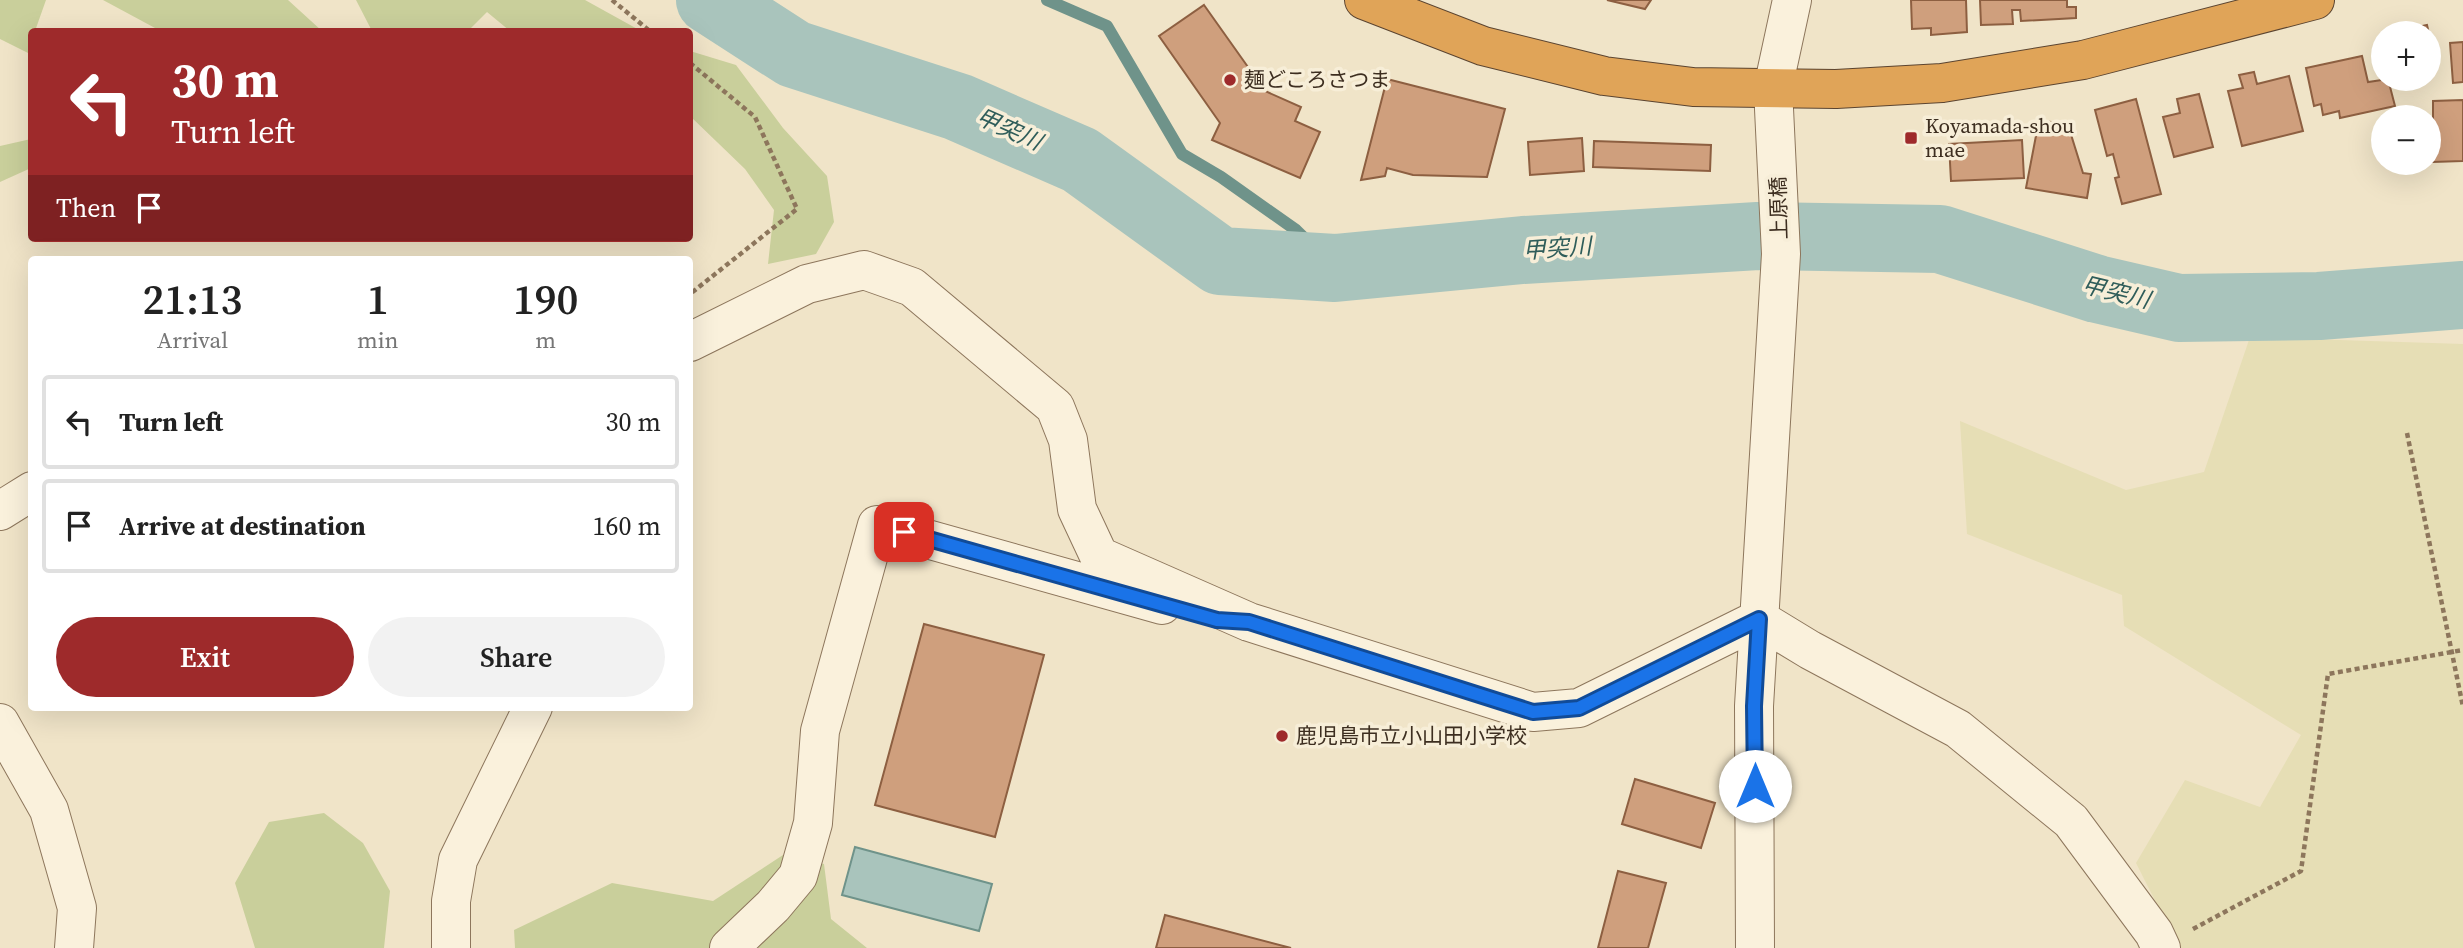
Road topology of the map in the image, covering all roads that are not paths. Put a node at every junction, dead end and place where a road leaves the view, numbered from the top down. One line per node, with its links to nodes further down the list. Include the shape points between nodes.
1 (1364, 0): 4 (highway, via 1483,46 1604,76 1693,87)
2 (1792, 0): 4 (street, 上原橋)
3 (2315, 0): 4 (highway, via 2070,62 1942,83)
4 (1773, 89): 8 (street, 上原橋, via 1780,254)
5 (693, 341): 9 (street, via 807,284 864,270 912,287 1055,407 1068,440 1077,509 1099,556)
6 (28, 494): 7 (street)
7 (0, 511)
8 (1759, 619): 9 (street, via 1579,708 1533,712); 12 (street, via 1958,729 2071,821); 16 (street, 上原橋, via 1754,706)
9 (1249, 622): 15 (street, via 1217,620 877,524 820,731 813,823 798,876)
10 (531, 711): 14 (street, via 458,860 451,901)
11 (0, 723): 13 (street, via 49,810 77,908)
12 (2160, 947)
13 (74, 948)
14 (451, 948)
15 (729, 948)
16 (1755, 948)

